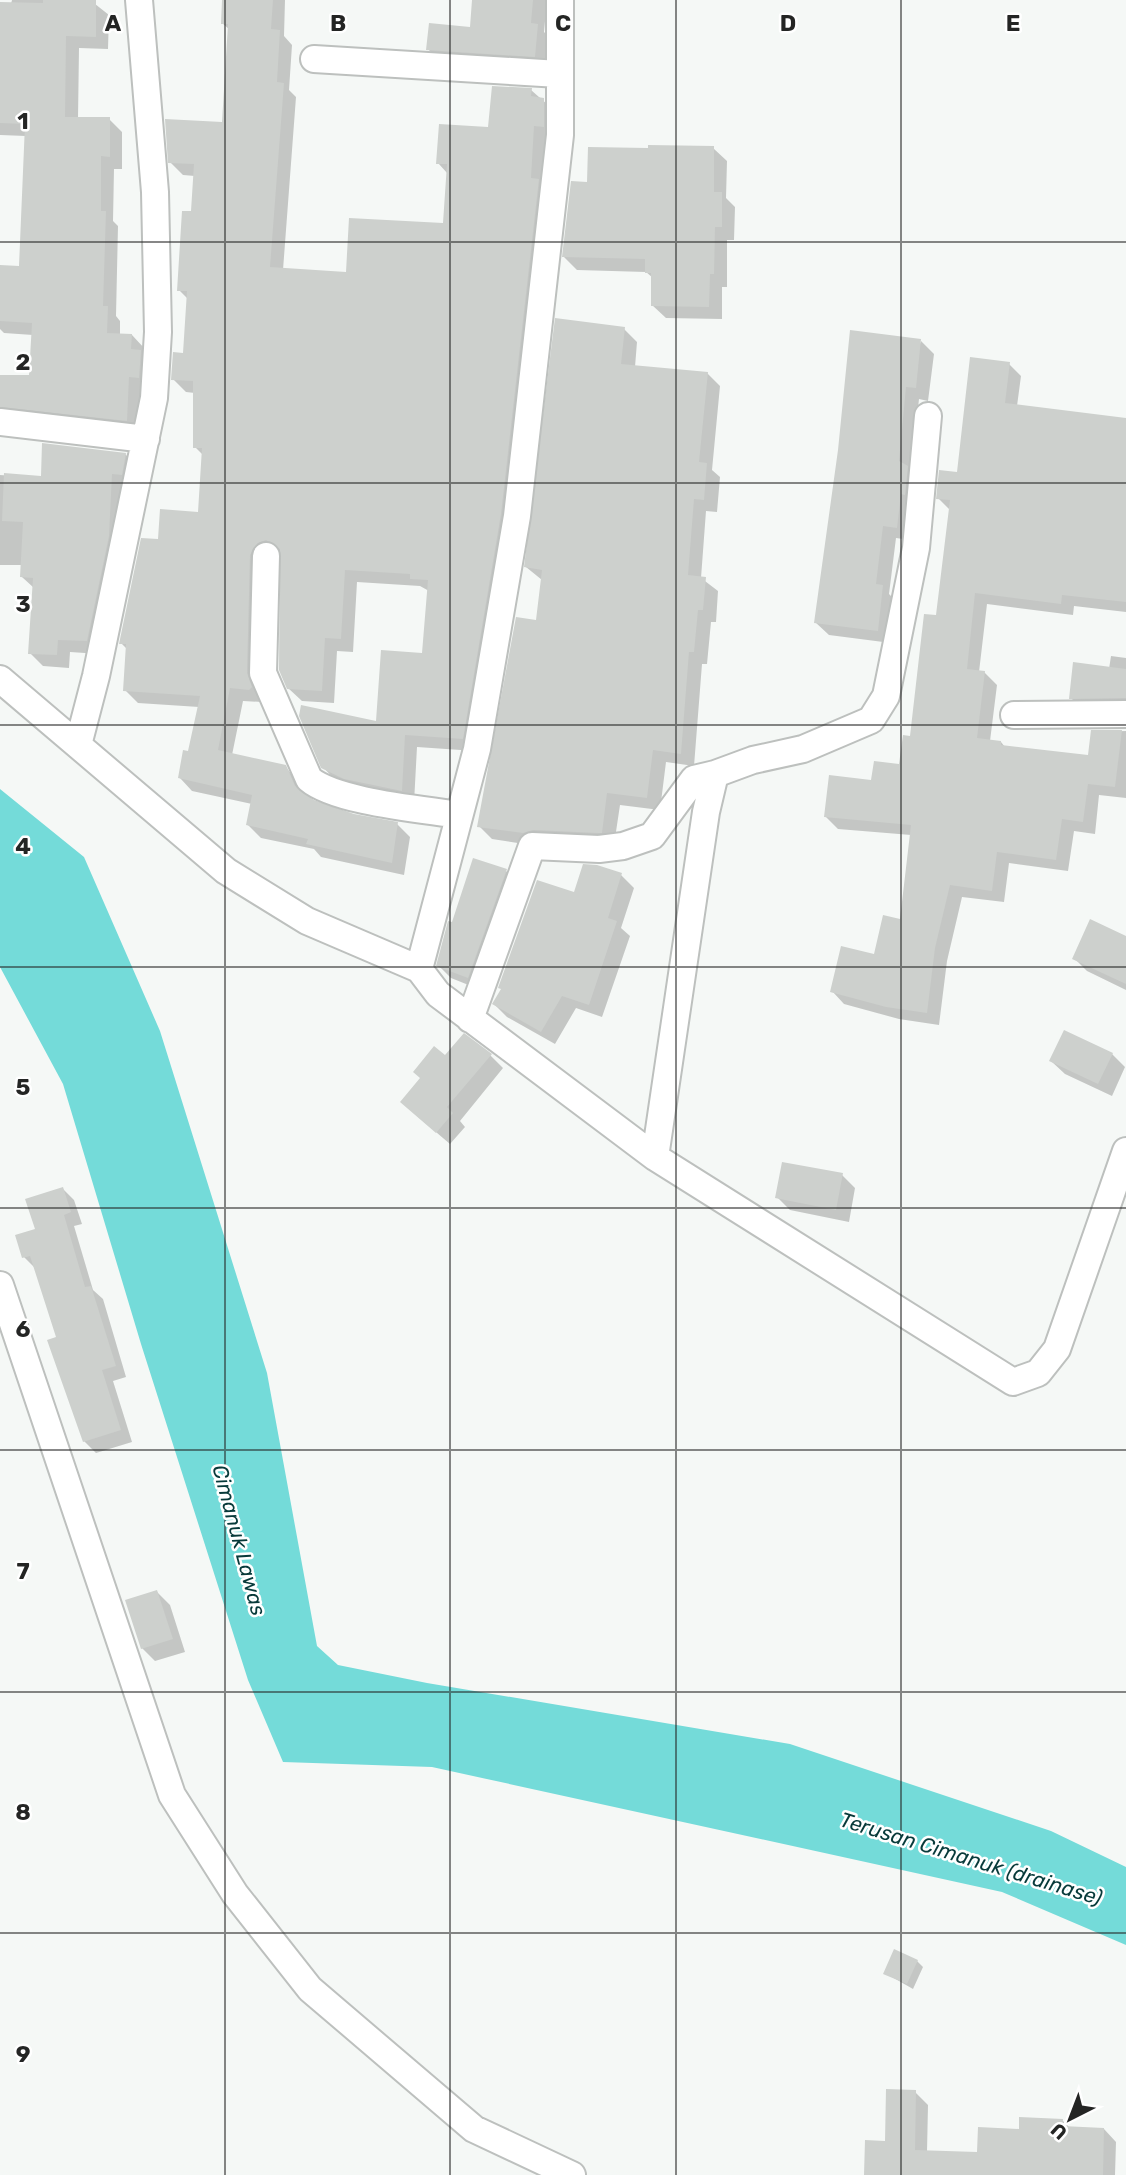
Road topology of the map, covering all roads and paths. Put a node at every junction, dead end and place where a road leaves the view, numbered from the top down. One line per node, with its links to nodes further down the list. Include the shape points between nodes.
1 (139, 0): 7 (street, via 155,192 158,332)
2 (560, 0): 4 (street)
3 (314, 59): 4 (street)
4 (559, 74): 14 (street, via 559,135 517,516 477,749)
5 (928, 416): 13 (street, via 916,548 886,696 871,720 803,749)
6 (0, 422): 7 (street)
7 (146, 439): 12 (street)
8 (266, 556): 14 (street, via 263,673 309,779 342,795)
9 (0, 679): 12 (street)
10 (1126, 714): 11 (street)
11 (1014, 715)
12 (79, 745): 15 (street, via 226,871 307,921)
13 (715, 774): 16 (street, via 694,779 652,836 599,849 532,846); 18 (street)
14 (459, 815): 15 (street)
15 (419, 969): 16 (street, via 438,994)
16 (470, 1019): 18 (street)
17 (1126, 1152): 18 (street, via 1057,1349 1038,1373 1013,1382)
18 (655, 1157)
19 (0, 1285): 20 (street, via 172,1795 235,1894 310,1989 474,2129)
20 (572, 2175)

